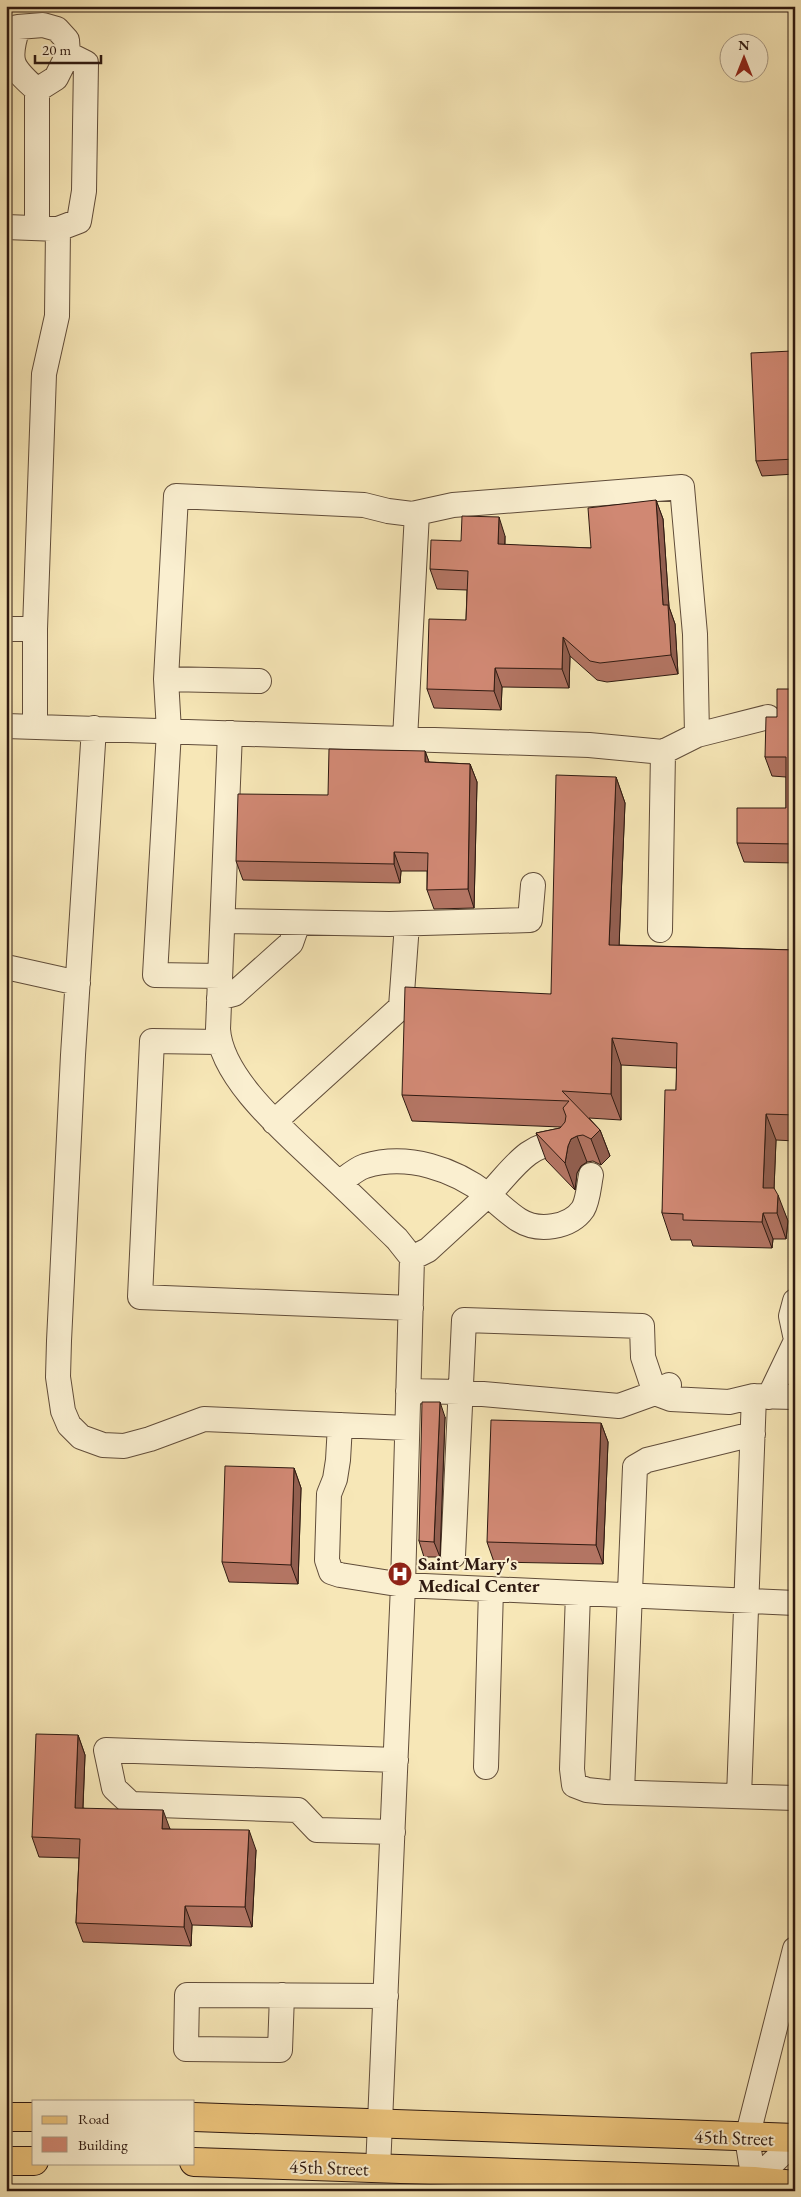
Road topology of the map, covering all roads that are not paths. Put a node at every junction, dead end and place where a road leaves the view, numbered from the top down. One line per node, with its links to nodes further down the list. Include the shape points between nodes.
1 (68, 54): 2 (lane, via 56,78); 2 (lane, via 67,40 57,29 43,25 18,27 11,48 16,71); 4 (lane, via 86,63 84,191 79,221)
2 (38, 90): 4 (lane)
3 (6, 227): 4 (lane)
4 (48, 229): 7 (lane, via 57,316 44,374)
5 (417, 513): 8 (lane, via 364,505 176,496); 16 (lane, via 453,505 682,487 695,634); 17 (lane)
6 (6, 629): 7 (lane)
7 (34, 629): 12 (lane)
8 (166, 679): 9 (lane); 14 (lane)
9 (259, 681)
10 (768, 717): 16 (lane)
11 (6, 726): 12 (lane)
12 (35, 726): 13 (lane)
13 (94, 728): 14 (lane); 25 (lane)
14 (169, 731): 15 (lane); 26 (lane, via 156,975)
15 (230, 733): 17 (lane); 20 (lane)
16 (697, 735): 18 (lane)
17 (405, 739): 18 (lane, via 588,745)
18 (663, 752): 23 (lane)
19 (533, 885): 22 (lane, via 530,920)
20 (223, 921): 21 (lane); 26 (lane)
21 (298, 923): 22 (lane); 26 (lane, via 291,943 234,994)
22 (407, 924): 28 (lane, via 401,1007)
23 (660, 930)
24 (6, 967): 25 (lane)
25 (78, 983): 43 (lane, via 58,1377 62,1411 69,1425 81,1437 103,1445 124,1446 150,1440 204,1419)
26 (220, 987): 27 (lane)
27 (219, 1042): 28 (lane, via 238,1078); 35 (lane, via 152,1041 140,1297)
28 (274, 1122): 31 (lane)
29 (562, 1143): 32 (lane, via 549,1142 527,1153)
30 (591, 1175): 32 (lane, via 584,1208 573,1220 559,1226 520,1221)
31 (339, 1182): 32 (lane, via 364,1166 395,1162 427,1164 470,1181); 33 (lane)
32 (488, 1195): 33 (lane, via 428,1250)
33 (412, 1258): 35 (lane)
34 (795, 1301): 36 (lane, via 791,1316)
35 (410, 1308): 38 (lane)
36 (795, 1335)
37 (795, 1343): 41 (lane)
38 (408, 1391): 39 (lane); 44 (lane)
39 (460, 1392): 40 (lane, via 619,1406); 40 (lane, via 464,1320 642,1326 642,1357); 46 (lane)
40 (655, 1393): 41 (lane, via 671,1400 729,1402)
41 (761, 1396): 42 (lane); 45 (lane)
42 (795, 1397)
43 (340, 1425): 44 (lane); 47 (lane, via 335,1479 329,1494 327,1560 331,1572)
44 (407, 1428): 47 (lane)
45 (753, 1434): 50 (lane, via 646,1460 635,1467); 51 (lane)
46 (453, 1556)
47 (403, 1585): 48 (lane); 53 (lane)
48 (491, 1589): 49 (lane); 54 (lane)
49 (578, 1593): 50 (lane); 55 (lane, via 574,1785 586,1790)
50 (628, 1595): 51 (lane); 55 (lane)
51 (747, 1601): 52 (lane); 56 (lane)
52 (795, 1603)
53 (396, 1760): 58 (lane); 58 (lane, via 106,1750 114,1788 131,1804 298,1810 317,1830)
54 (486, 1767)
55 (622, 1792): 56 (lane)
56 (739, 1796): 57 (lane)
57 (795, 1798)
58 (393, 1832): 61 (lane)
59 (795, 1948): 66 (lane)
60 (282, 1995): 61 (lane)
61 (386, 1996): 65 (lane)
62 (32, 2116): 63 (main road)
63 (6, 2117)
64 (195, 2117): 65 (main road, 45th Street)
65 (380, 2123): 66 (main road, 45th Street); 71 (lane)
66 (747, 2138): 67 (main road, 45th Street); 73 (lane)
67 (795, 2140): 73 (lane)
68 (6, 2160): 69 (main road)
69 (32, 2160)
70 (195, 2162): 71 (main road, 45th Street)
71 (378, 2169): 73 (main road, 45th Street)
72 (795, 2185): 73 (main road, 45th Street)
73 (754, 2186)

